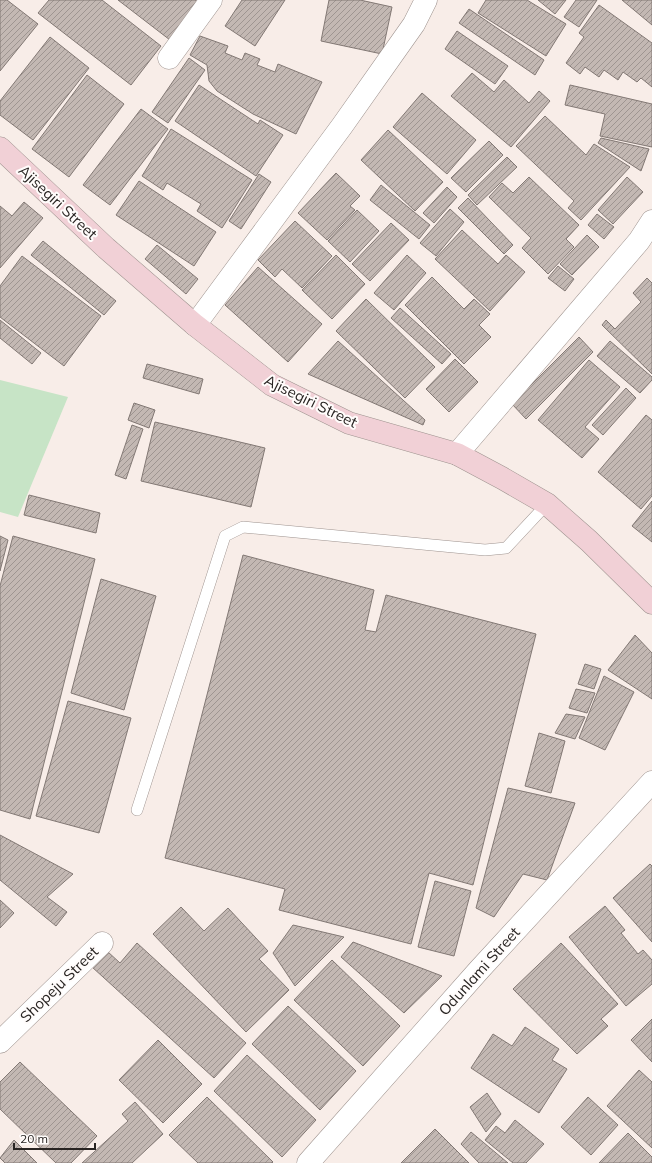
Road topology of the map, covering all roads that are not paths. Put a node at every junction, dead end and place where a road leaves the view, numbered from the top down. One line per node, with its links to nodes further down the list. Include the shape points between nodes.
1 (211, 0): 3 (street)
2 (426, 0): 7 (street, via 414,24 342,126)
3 (169, 58)
4 (0, 148): 7 (street, Ajisegiri Street, via 106,248)
5 (652, 221): 6 (street)
6 (645, 246): 8 (street)
7 (195, 325): 8 (street, Ajisegiri Street, via 272,385 349,423)
8 (458, 454): 9 (street, Ajisegiri Street)
9 (547, 504): 10 (street, Ajisegiri Street); 12 (lane, via 506,548 485,550 243,527 225,536)
10 (652, 603)
11 (652, 782): 15 (street, Odunlami Street, via 479,970)
12 (137, 810)
13 (102, 943): 14 (street, Shopeju Street)
14 (0, 1042)
15 (308, 1163)

